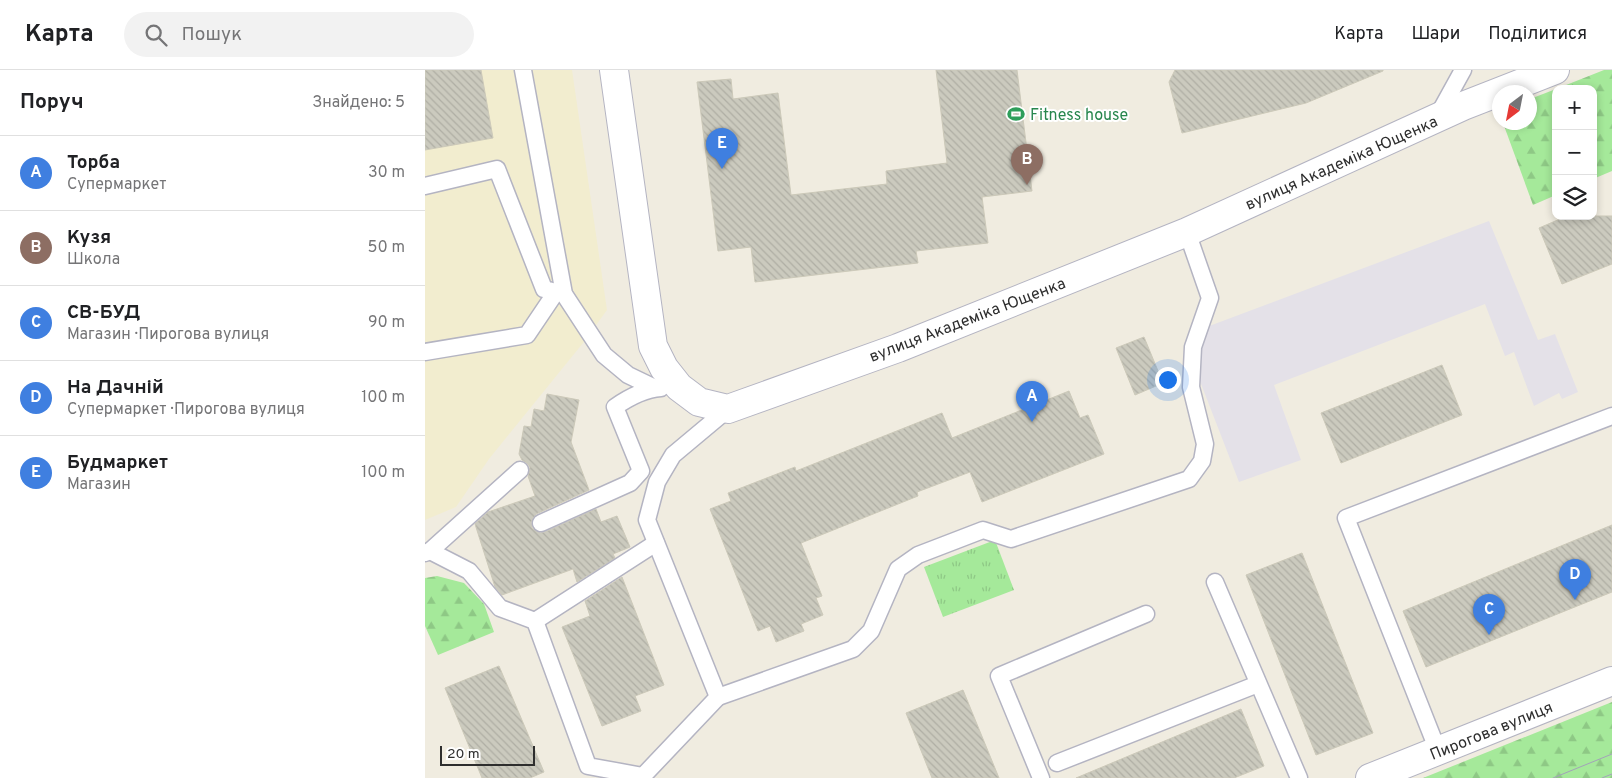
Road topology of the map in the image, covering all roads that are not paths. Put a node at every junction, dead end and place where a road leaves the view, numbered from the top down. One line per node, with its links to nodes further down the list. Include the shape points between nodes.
1 (523, 70): 8 (lane)
2 (613, 70): 10 (street, via 653,346 664,368)
3 (1463, 70): 5 (lane)
4 (1555, 70): 5 (street, вулиця Академіка Ющенка)
5 (1436, 120): 7 (street, вулиця Академіка Ющенка)
6 (425, 186): 8 (lane, via 497,169 544,289)
7 (1187, 232): 11 (street, вулиця Академіка Ющенка, via 898,348); 22 (lane, via 1210,298 1193,347 1191,387 1205,444 1202,461 1189,479 1011,539 983,530 918,555 898,570 871,631 853,649)
8 (560, 293): 9 (lane, via 527,335); 10 (lane, via 604,355 628,374)
9 (425, 352)
10 (667, 388): 11 (street); 14 (lane, via 629,398 615,407 641,471 630,483)
11 (728, 410): 15 (lane, via 673,455 657,482 647,520)
12 (1612, 416): 23 (lane, via 1346,518)
13 (520, 470): 16 (lane)
14 (541, 523)
15 (656, 543): 19 (lane); 22 (lane)
16 (428, 552): 19 (lane, via 469,572 499,608)
17 (1215, 582): 21 (lane)
18 (1146, 614): 26 (lane, via 999,676)
19 (535, 621): 25 (lane, via 588,766)
20 (1612, 681): 23 (street, Пирогова вулиця)
21 (1258, 684): 24 (lane); 27 (lane)
22 (718, 697): 25 (lane)
23 (1438, 751): 28 (street, Пирогова вулиця)
24 (1057, 763)
25 (644, 777)
26 (1041, 778)
27 (1299, 778)
28 (1371, 778)

